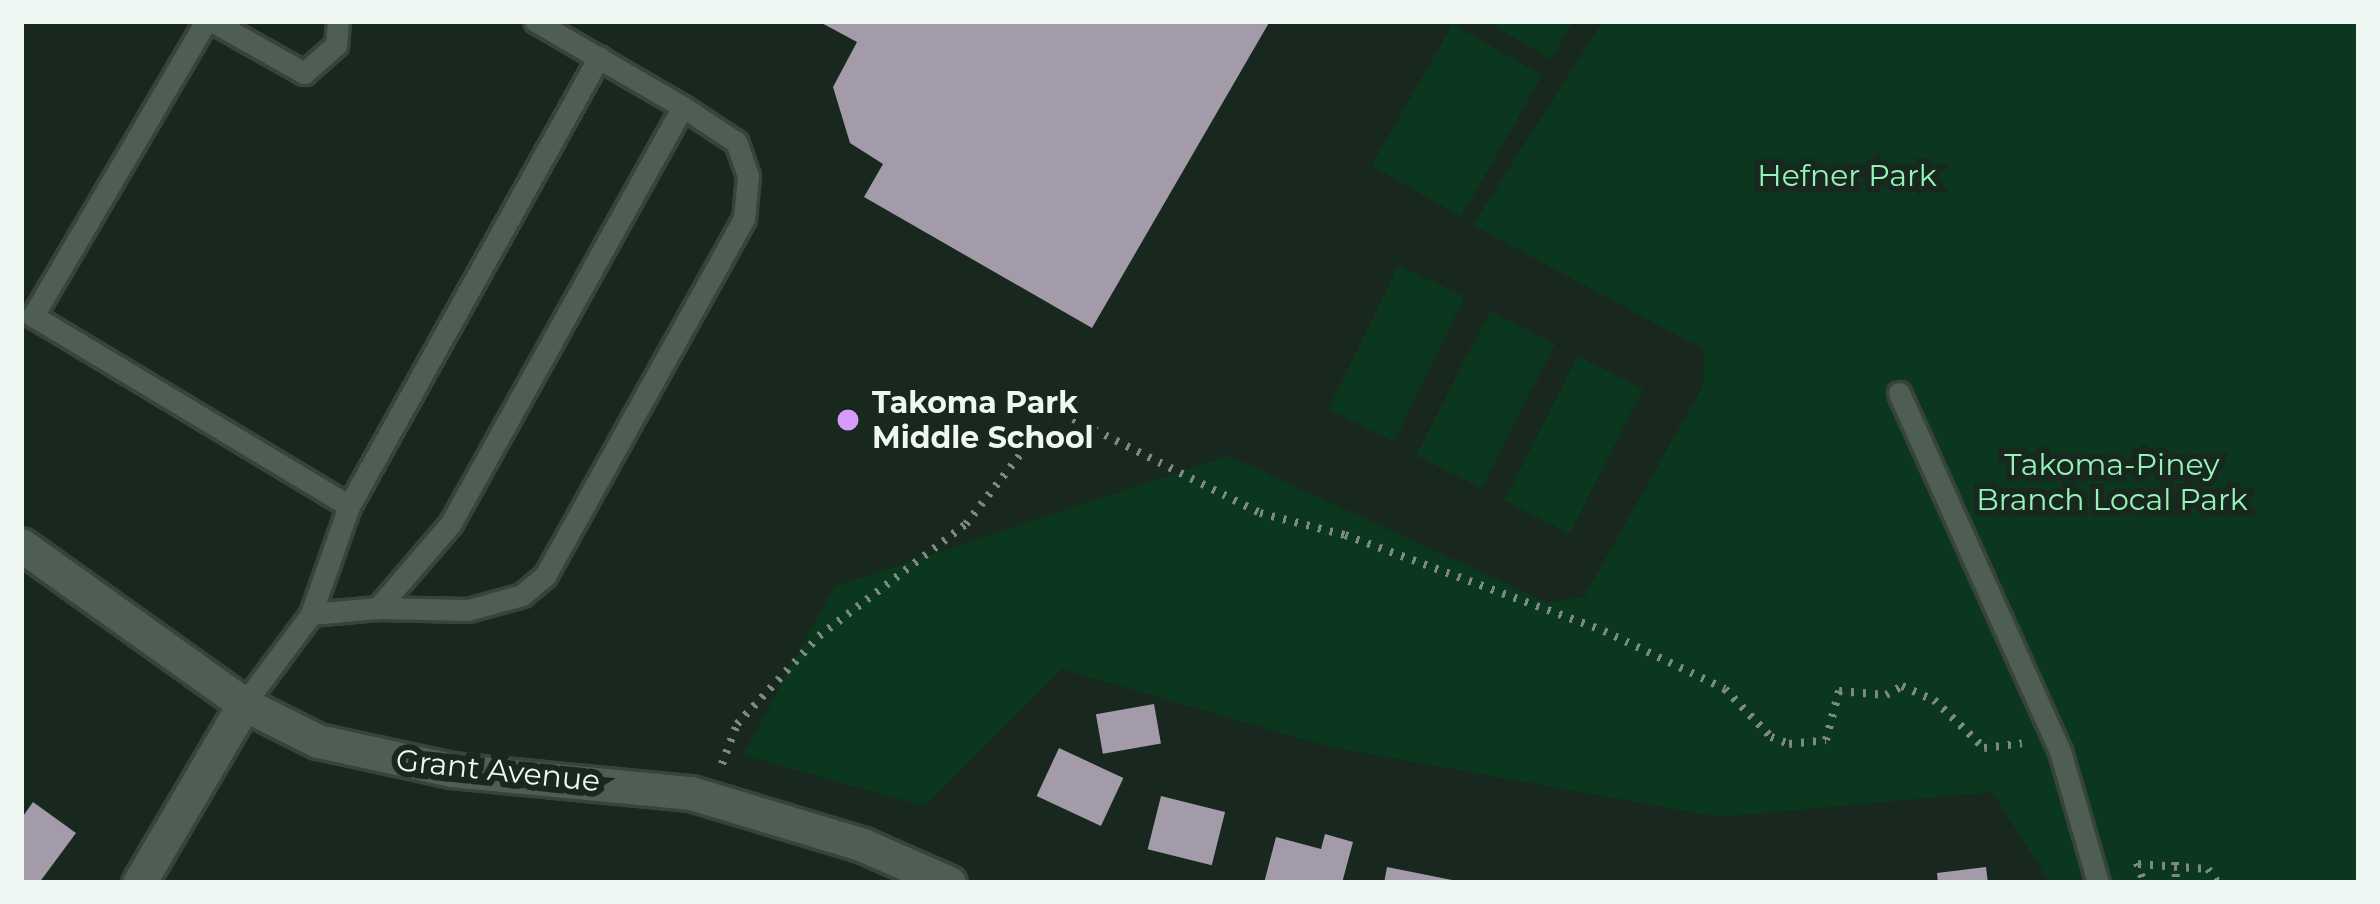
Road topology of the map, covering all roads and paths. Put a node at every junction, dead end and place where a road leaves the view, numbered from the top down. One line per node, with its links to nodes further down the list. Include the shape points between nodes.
1 (209, 21): 2 (lane, via 304,73 336,45); 9 (lane, via 33,316)
2 (338, 21)
3 (535, 21): 4 (lane)
4 (599, 57): 5 (lane); 9 (lane)
5 (683, 107): 11 (lane, via 451,523); 11 (lane, via 736,142 748,176 744,219 545,576 522,595 468,610)
6 (1899, 393): 14 (lane)
7 (1072, 419): 14 (path, via 1260,513 1345,535 1604,631 1725,688 1789,744 1826,740 1839,691 1865,687 1874,695 1902,686 1934,700 1984,748)
8 (1047, 420): 15 (path, via 966,524 802,654 737,724)
9 (349, 506): 12 (lane)
10 (21, 545): 13 (street, Grant Avenue)
11 (378, 608): 12 (lane)
12 (311, 614): 13 (lane)
13 (244, 704): 18 (street); 19 (street, Grant Avenue, via 366,756 708,798 863,845)
14 (2051, 733): 20 (lane)
15 (721, 765)
16 (2175, 862): 17 (path); 21 (path); 22 (path, via 2208,869)
17 (2138, 864)
18 (140, 883)
19 (949, 883)
20 (2098, 883)
21 (2176, 883)
22 (2218, 883)

